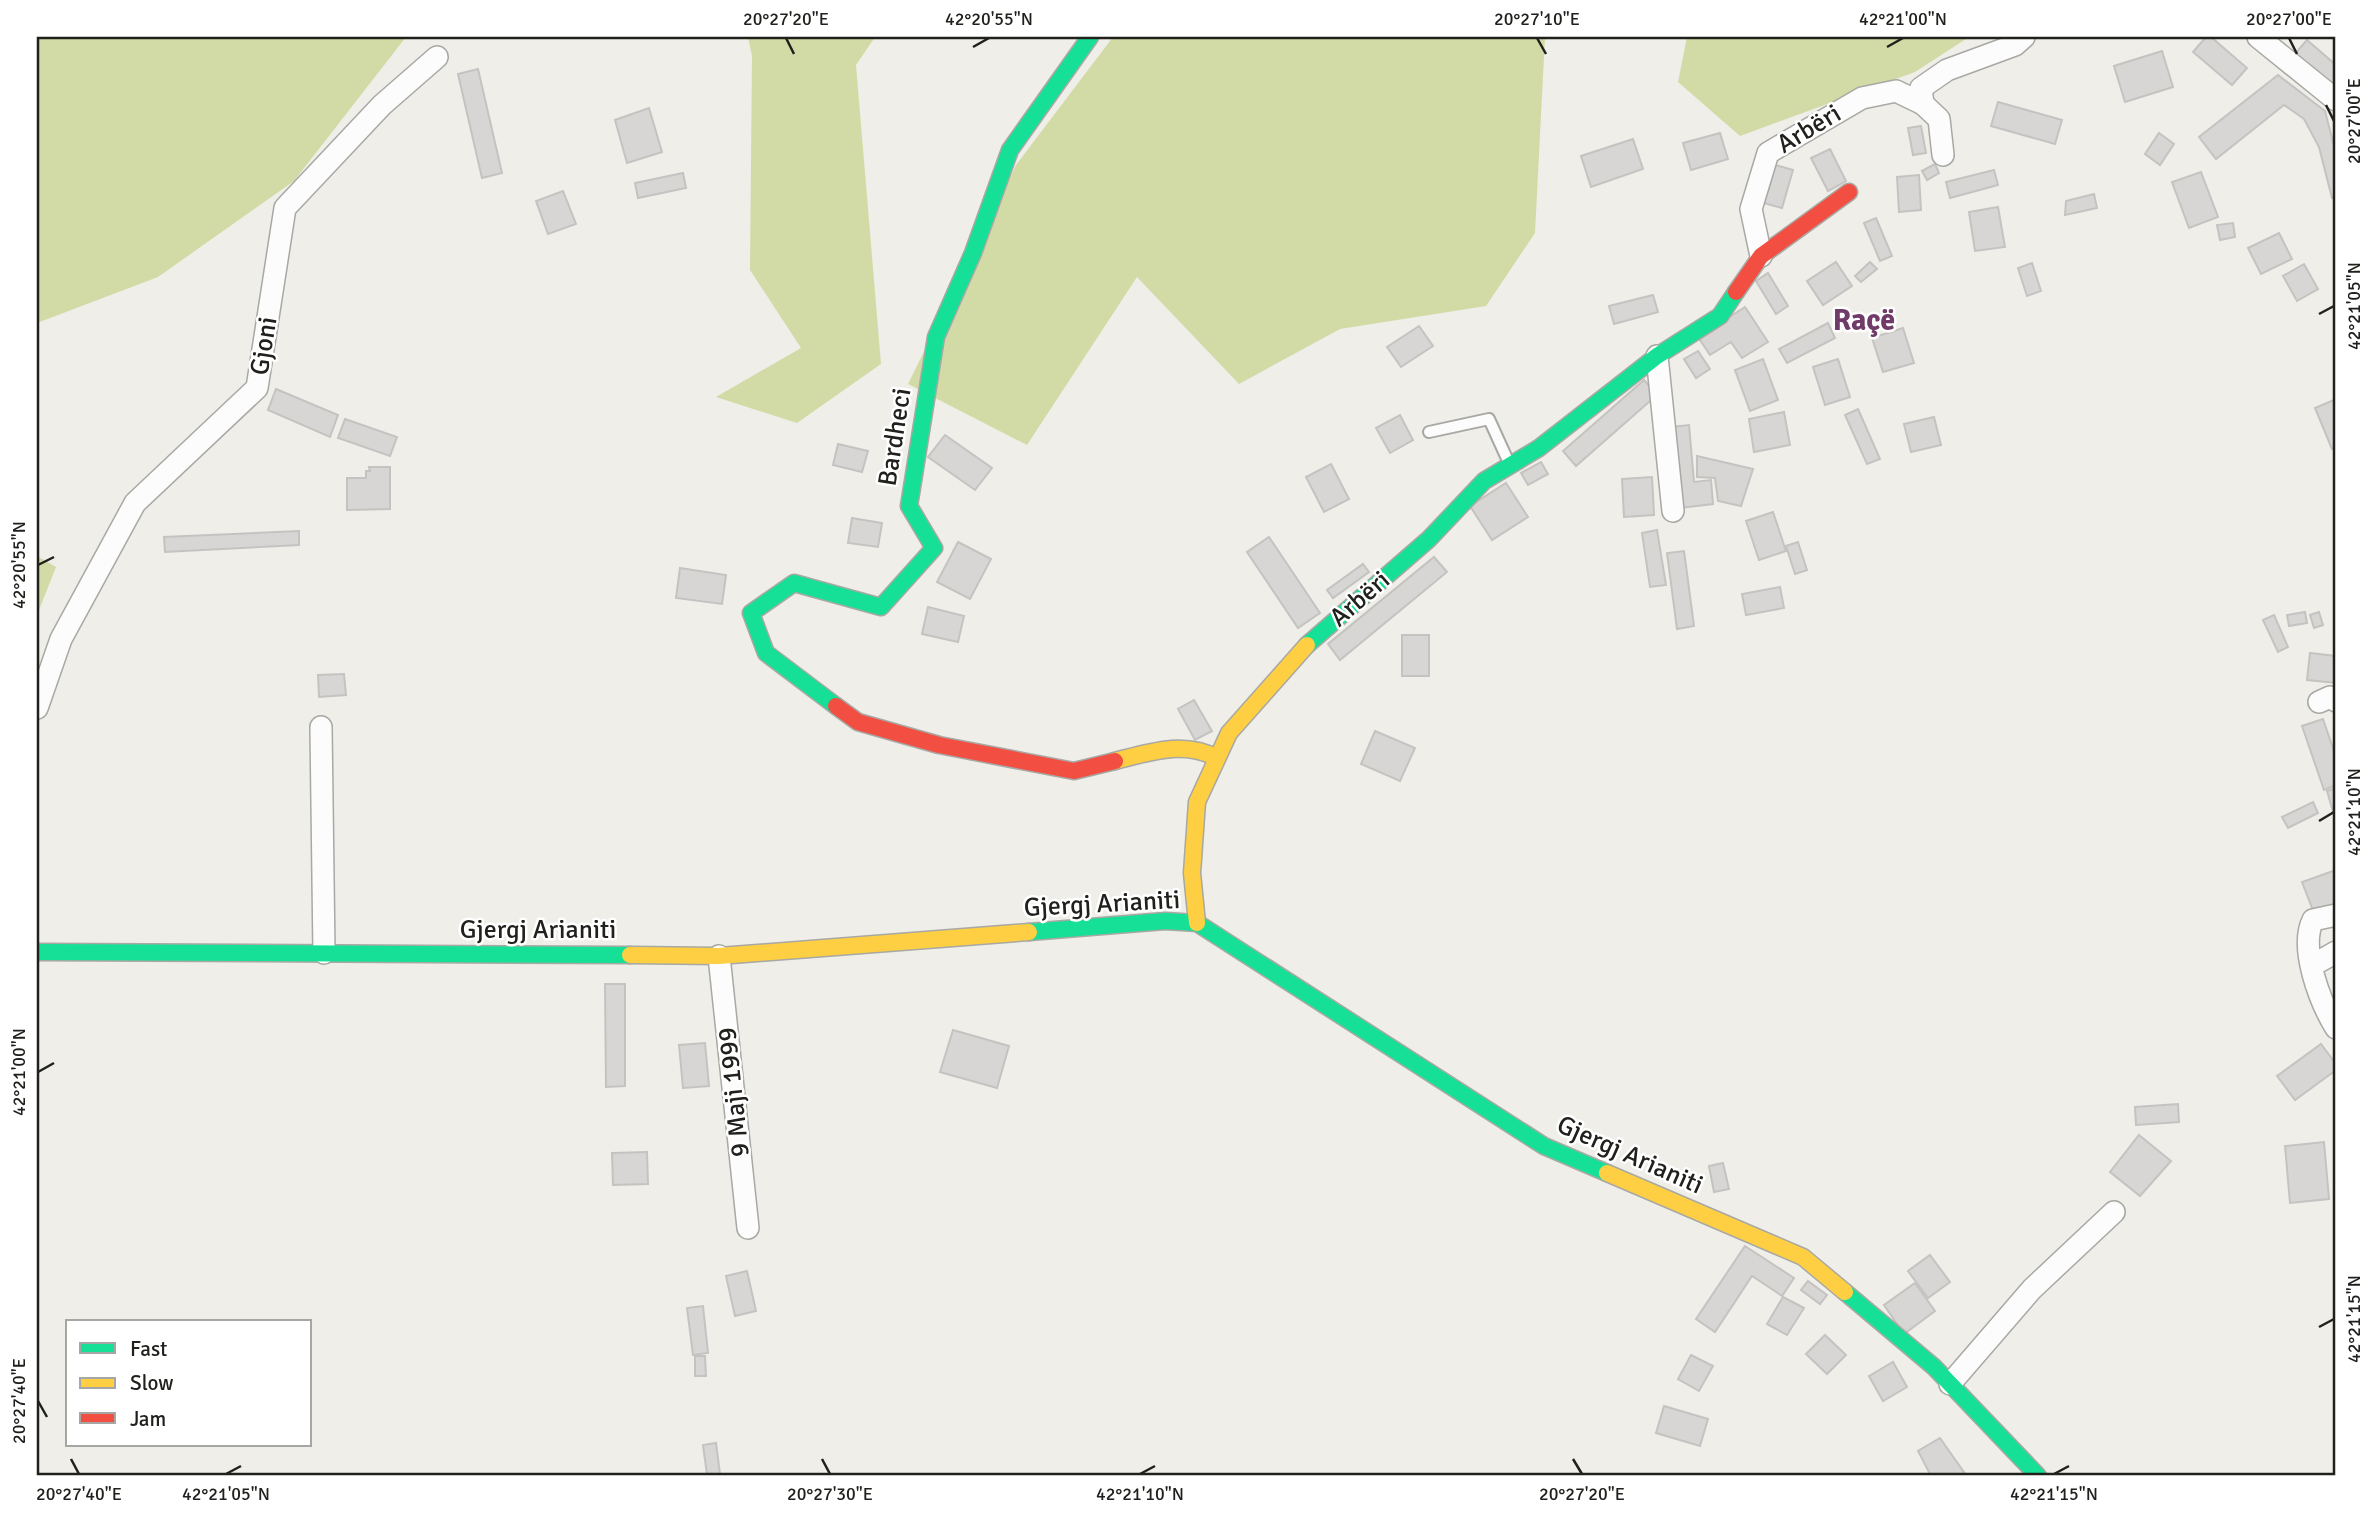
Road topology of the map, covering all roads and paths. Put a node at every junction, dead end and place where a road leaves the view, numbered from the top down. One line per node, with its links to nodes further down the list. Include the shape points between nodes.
1 (1090, 37): 16 (street, Bardheci, via 1010,150 936,337 909,506 934,548 881,607 794,583 751,613 766,653 858,722 939,745 1074,771 1157,750 1199,748)
2 (2024, 37): 6 (street, via 2015,46 1947,70 1921,88)
3 (2258, 37): 5 (street)
4 (437, 57): 14 (street, Gjoni, via 382,105 285,208 257,388 135,503 61,639)
5 (2336, 100)
6 (1923, 104): 7 (street, via 1939,119); 9 (street, Arbëri, via 1896,91 1861,98 1768,153 1751,209)
7 (1942, 155)
8 (1849, 192): 9 (street)
9 (1761, 256): 10 (street, Arbëri, via 1720,316)
10 (1657, 356): 12 (street, Arbëri, via 1539,448); 13 (street)
11 (1429, 432): 12 (lane, via 1489,419)
12 (1510, 465): 16 (street, Arbëri, via 1484,481 1429,539 1310,641 1229,733)
13 (1673, 511)
14 (37, 708)
15 (321, 727): 21 (street)
16 (1217, 758): 18 (street, Arbëri, via 1198,802 1192,873)
17 (2336, 915): 23 (street, via 2313,920 2306,934)
18 (1196, 923): 22 (street, Gjergj Arianiti, via 1166,921); 27 (street, Gjergj Arianiti, via 1544,1146 1803,1257)
19 (37, 952): 21 (street, Gjergj Arianiti)
20 (2336, 952): 23 (street)
21 (324, 953): 22 (street, Gjergj Arianiti)
22 (719, 956): 26 (street, 9 Maji 1999)
23 (2313, 965): 24 (street, via 2319,999)
24 (2336, 1028)
25 (2114, 1212): 27 (street, via 2032,1289)
26 (748, 1228)
27 (1950, 1384): 28 (street, Gjergj Arianiti)
28 (2038, 1476)

